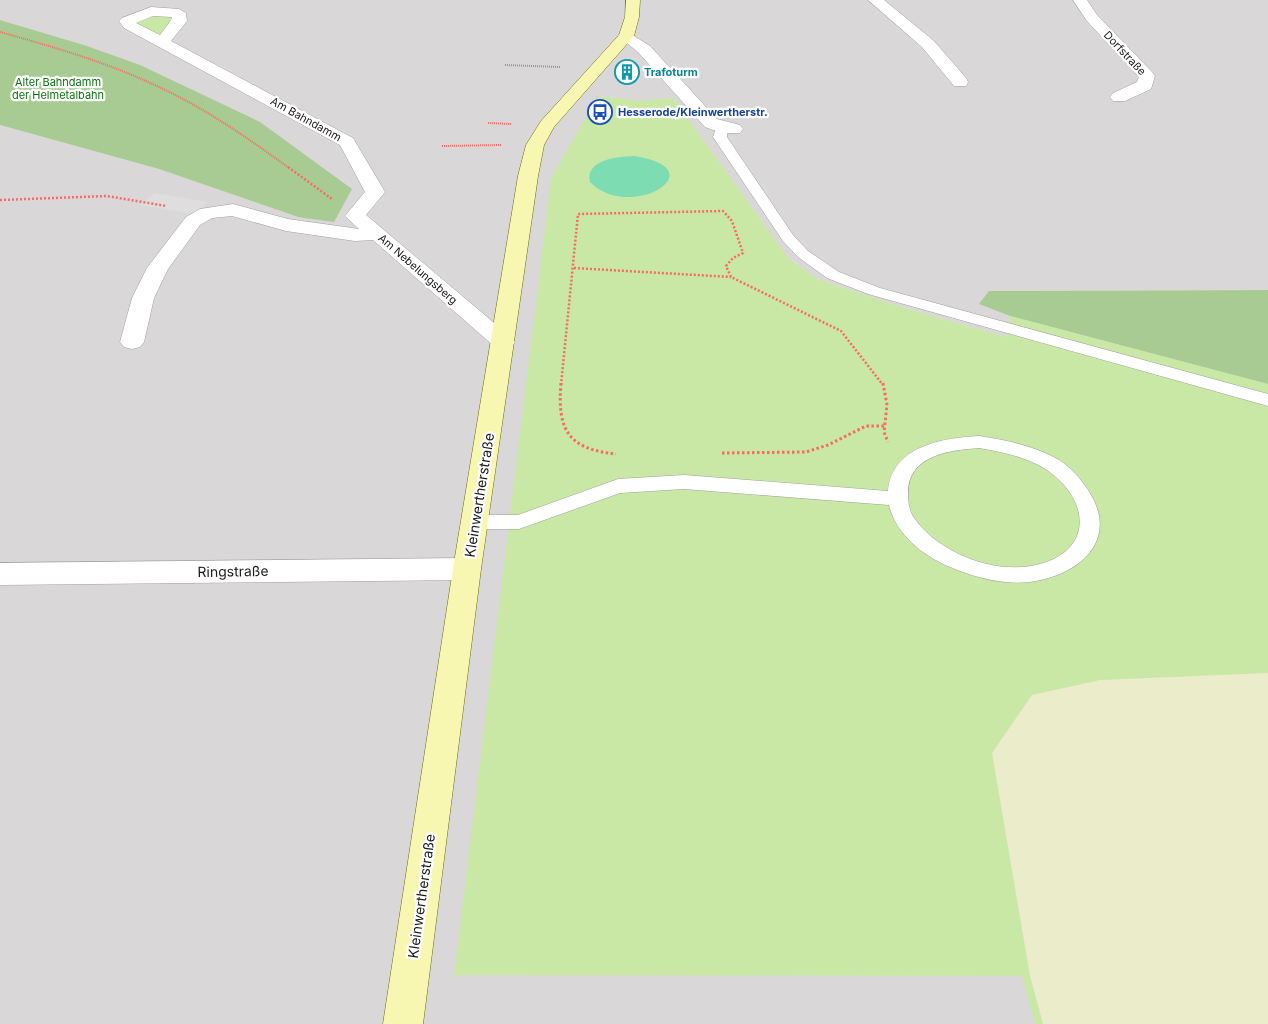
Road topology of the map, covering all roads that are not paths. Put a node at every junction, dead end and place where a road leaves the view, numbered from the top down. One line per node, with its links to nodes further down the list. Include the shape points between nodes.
1 (633, 0): 4 (street, Kleinwertherstraße)
2 (876, 0): 6 (street, via 928,44)
3 (1080, 0): 7 (street, Dorfstraße, via 1092,18 1147,76 1145,85)
4 (626, 36): 8 (street, via 644,49 711,123); 11 (street, Kleinwertherstraße, via 547,124 536,145)
5 (162, 42): 9 (street, Am Bahndamm, via 347,142 375,192 355,216)
6 (960, 82)
7 (1119, 97)
8 (728, 129): 12 (lane, via 720,137 788,238 803,254 833,275 874,291)
9 (378, 233): 10 (street, Am Nebelungsberg, via 355,235 286,225 233,210 208,213 193,222 158,268 143,298); 11 (street, Am Nebelungsberg)
10 (132, 342)
11 (502, 342): 14 (street, Kleinwertherstraße)
12 (1268, 400)
13 (897, 499): 13 (lane, via 905,520 922,540 946,557 976,569 1009,574 1040,573 1065,564 1083,549 1091,530 1090,510 1079,489 1060,470 1036,456 1008,446 951,443 927,450 909,463 899,480); 14 (lane, via 684,482 618,486 519,522)
14 (474, 522): 15 (street, Kleinwertherstraße)
15 (467, 569): 16 (street, Ringstraße); 17 (street, Kleinwertherstraße)
16 (0, 574)
17 (403, 1024)

